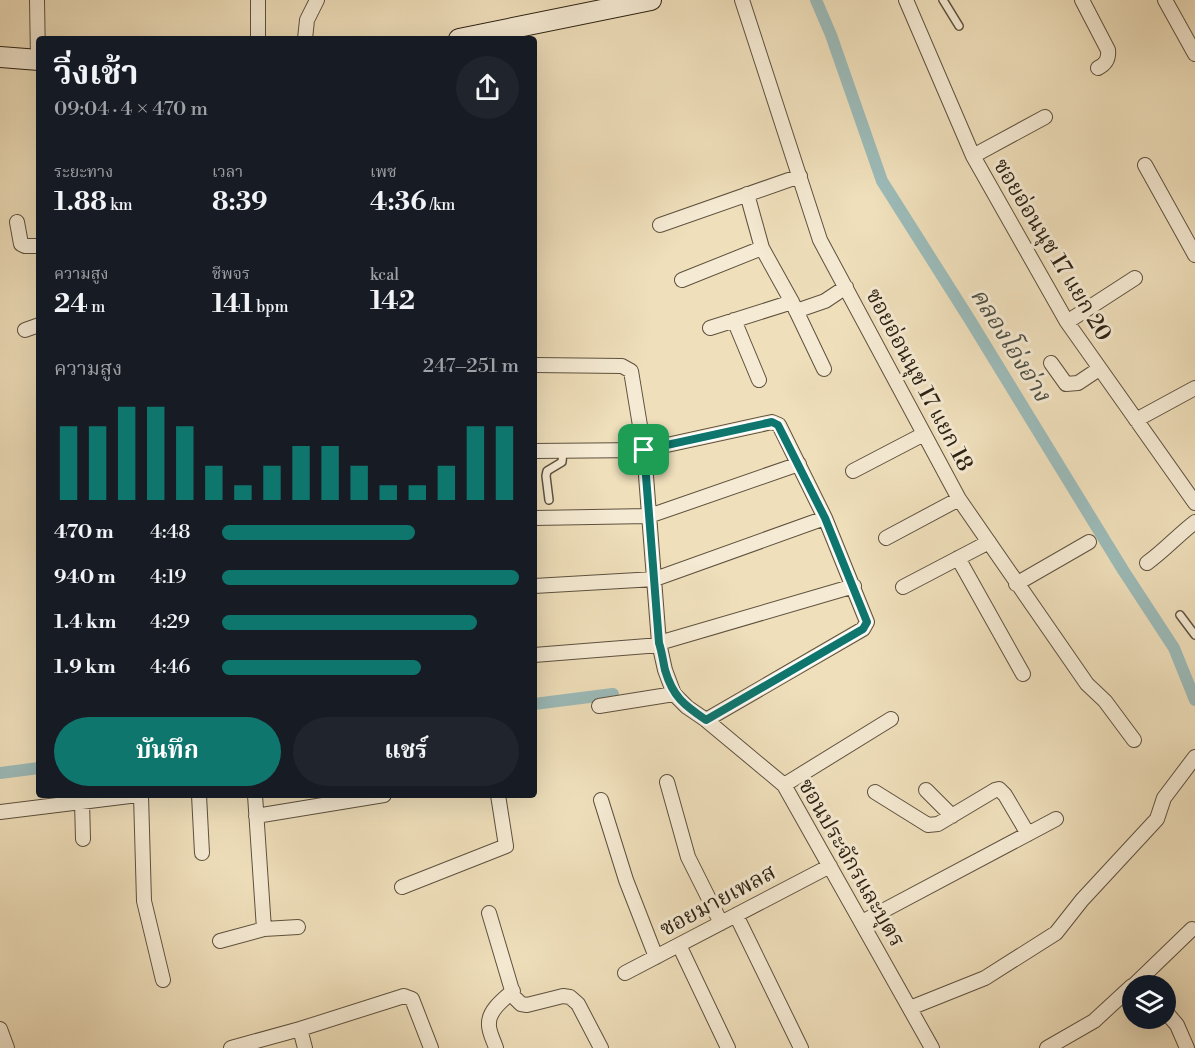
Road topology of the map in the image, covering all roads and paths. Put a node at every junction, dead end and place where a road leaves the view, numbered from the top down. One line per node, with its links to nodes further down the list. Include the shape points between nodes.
1 (37, 0): 12 (street)
2 (258, 0): 13 (street)
3 (317, 0): 14 (street)
4 (651, 0): 10 (street)
5 (742, 0): 23 (street, ซอยอ่อนนุช 17 แยก 18)
6 (906, 0): 21 (street, ซอยอ่อนนุช 17 แยก 20)
7 (943, 0): 11 (lane)
8 (1082, 0): 19 (street, via 1108,50 1105,64)
9 (1165, 0): 16 (street)
10 (618, 4): 15 (street)
11 (958, 26)
12 (38, 36)
13 (258, 36)
14 (305, 36)
15 (473, 36)
16 (1195, 54)
17 (0, 57): 18 (street)
18 (36, 60)
19 (1098, 68)
20 (1045, 117): 21 (street)
21 (973, 156): 35 (street, ซอยอ่อนนุช 17 แยก 20)
22 (1145, 165): 29 (street)
23 (800, 176): 24 (street); 32 (street, ซอยอ่อนนุช 17 แยก 18, via 820,240)
24 (747, 194): 26 (street); 28 (street)
25 (17, 222): 27 (street, via 21,243)
26 (660, 225)
27 (36, 246)
28 (762, 248): 31 (street); 33 (street)
29 (1195, 255)
30 (1135, 278): 35 (street)
31 (682, 280)
32 (846, 287): 33 (street, via 825,301); 46 (street, ซอยอ่อนนุช 17 แยก 18)
33 (794, 306): 34 (street); 41 (street)
34 (734, 320): 37 (street); 43 (street)
35 (1067, 322): 42 (street, ซอยอ่อนนุช 17 แยก 20)
36 (36, 326): 38 (street)
37 (710, 328)
38 (25, 330)
39 (1051, 363): 42 (street, via 1066,384 1078,382)
40 (537, 365): 47 (street, ซอนประจักรและบุตร, via 617,366 631,371)
41 (824, 369)
42 (1099, 369): 45 (street, ซอยอ่อนนุช 17 แยก 20)
43 (759, 380)
44 (1195, 388): 45 (street)
45 (1136, 420): 54 (street, ซอยอ่อนนุช 17 แยก 20)
46 (924, 434): 51 (street); 52 (street, ซอยอ่อนนุช 17 แยก 18)
47 (644, 450): 49 (street); 50 (street, via 772,422 778,425); 55 (street, ซอนประจักรและบุตร)
48 (537, 451): 49 (street)
49 (563, 451): 53 (lane, via 562,462 547,471)
50 (799, 464): 55 (street); 57 (street)
51 (853, 471)
52 (959, 499): 59 (street); 60 (street, ซอยอ่อนนุช 17 แยก 18)
53 (549, 500)
54 (1195, 503)
55 (650, 516): 56 (street); 64 (street, ซอนประจักรและบุตร)
56 (537, 518)
57 (825, 518): 64 (street); 66 (street)
58 (1195, 522): 63 (street)
59 (886, 538)
60 (988, 542): 62 (street); 65 (street, ซอยอ่อนนุช 17 แยก 18)
61 (1089, 542): 65 (street)
62 (958, 558): 68 (street); 73 (street)
63 (1147, 563)
64 (655, 579): 67 (street); 71 (street, ซอนประจักรและบุตร)
65 (1016, 584): 78 (street, ซอยอ่อนนุช 17 แยก 18, via 1086,684 1105,701)
66 (854, 585): 71 (street); 77 (street, via 867,617 863,629)
67 (537, 586)
68 (903, 587)
69 (1180, 615): 70 (lane)
70 (1195, 635)
71 (659, 644): 72 (street); 74 (street, ซอนประจักรและบุตร)
72 (537, 655)
73 (1023, 674)
74 (674, 694): 75 (street); 77 (street, ซอนประจักรและบุตร)
75 (599, 706)
76 (891, 719): 81 (street)
77 (706, 720): 81 (street, ซอนประจักรและบุตร)
78 (1134, 740)
79 (1195, 757): 116 (street, via 1160,804 1157,819 1056,933 985,978)
80 (667, 782): 104 (street, via 688,857)
81 (784, 785): 99 (street, ซอนประจักรและบุตร)
82 (926, 790): 94 (street)
83 (875, 792): 94 (street, via 928,825)
84 (111, 798): 91 (street)
85 (140, 798): 113 (street, via 144,901)
86 (199, 798): 98 (street)
87 (255, 798): 93 (street)
88 (366, 798): 93 (street)
89 (498, 798): 100 (street, via 506,846)
90 (601, 800): 110 (street)
91 (82, 801): 92 (street); 97 (street)
92 (0, 812)
93 (256, 816): 106 (street)
94 (952, 816): 96 (street, via 999,789)
95 (1056, 819): 96 (street)
96 (1028, 834): 103 (street)
97 (83, 839)
98 (202, 853)
99 (830, 866): 102 (street, ซอยมายเพลส); 103 (street, ซอนประจักรและบุตร)
100 (402, 887)
101 (489, 913): 114 (street)
102 (736, 915): 104 (street, ซอยมายเพลส); 127 (street)
103 (862, 922): 116 (street, ซอนประจักรและบุตร)
104 (721, 923): 109 (street, ซอยมายเพลส)
105 (298, 927): 106 (street)
106 (264, 929): 108 (street)
107 (1191, 929): 112 (street)
108 (220, 941)
109 (679, 945): 110 (street, ซอยมายเพลส); 126 (street)
110 (656, 957): 111 (street, ซอยมายเพลส)
111 (625, 973)
112 (1146, 975)
113 (163, 980)
114 (513, 991): 124 (street, via 493,1012 489,1023); 125 (street, via 521,1004 527,1005 570,997 578,1004)
115 (1122, 997): 129 (street, via 1094,1022)
116 (910, 1008): 128 (street, ซอนประจักรและบุตร)
117 (1176, 1023): 130 (street)
118 (0, 1029): 120 (street)
119 (300, 1029): 121 (street); 122 (street); 123 (street, via 404,996 412,999)
120 (7, 1048)
121 (231, 1048)
122 (305, 1048)
123 (431, 1048)
124 (496, 1048)
125 (601, 1048)
126 (728, 1048)
127 (801, 1048)
128 (932, 1048)
129 (1047, 1048)
130 (1187, 1048)

